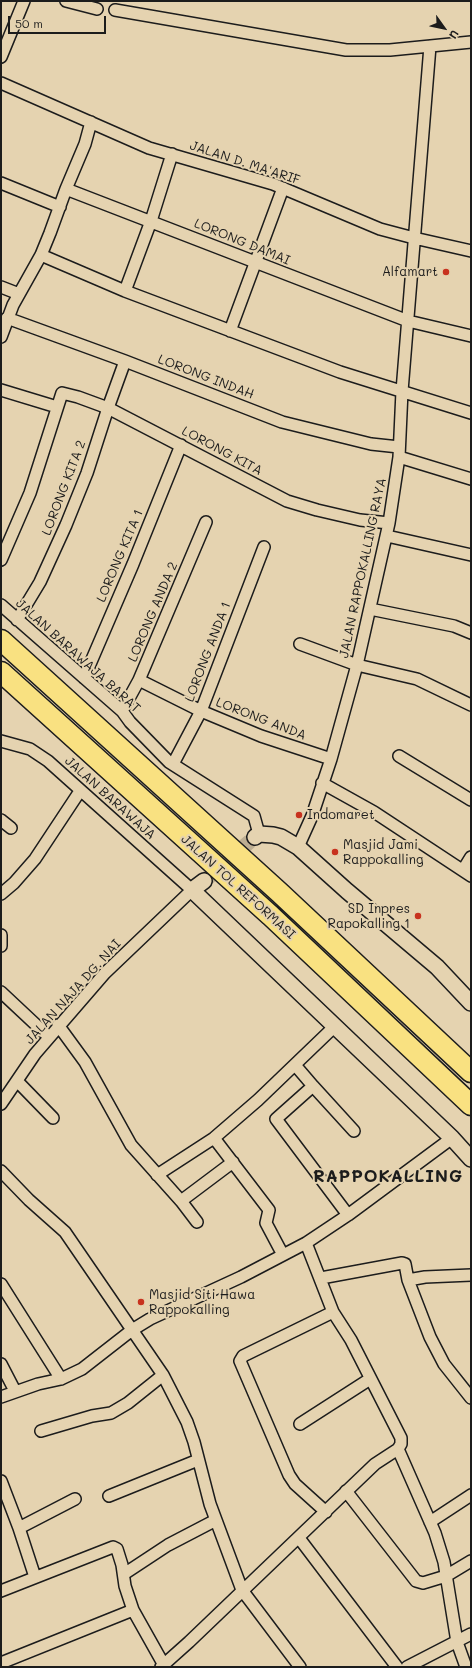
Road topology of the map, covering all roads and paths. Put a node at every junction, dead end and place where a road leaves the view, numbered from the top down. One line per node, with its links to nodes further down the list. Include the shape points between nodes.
1 (24, 1): 7 (street)
2 (66, 1): 3 (street)
3 (96, 9)
4 (115, 10): 6 (street, via 346,50 375,51)
5 (471, 42): 6 (street)
6 (430, 46): 16 (street, JALAN RAPPOKALLING RAYA)
7 (1, 56)
8 (1, 83): 9 (street, JALAN D. MA'ARIF)
9 (91, 122): 10 (street, JALAN D. MA'ARIF, via 123,138); 13 (street, via 85,144)
10 (172, 154): 12 (street, JALAN D. MA'ARIF); 15 (street)
11 (1, 183): 14 (street)
12 (283, 188): 16 (street, JALAN D. MA'ARIF, via 380,229); 19 (street)
13 (66, 189): 14 (street); 15 (street, LORONG DAMAI)
14 (60, 207): 18 (street)
15 (151, 221): 19 (street, LORONG DAMAI); 21 (street)
16 (414, 238): 17 (street, JALAN D. MA'ARIF); 24 (street, JALAN RAPPOKALLING RAYA)
17 (471, 251)
18 (41, 255): 21 (street); 22 (street)
19 (255, 262): 24 (street, LORONG DAMAI); 25 (street)
20 (1, 287): 22 (street)
21 (125, 291): 25 (street)
22 (18, 294): 23 (street)
23 (7, 318): 27 (street); 28 (street, LORONG INDAH)
24 (408, 321): 26 (street, LORONG DAMAI); 30 (street, JALAN RAPPOKALLING RAYA)
25 (230, 330): 30 (street, via 340,372)
26 (471, 336)
27 (1, 337)
28 (125, 361): 32 (street, LORONG KITA 2); 35 (street, LORONG INDAH, via 282,422)
29 (1, 390): 31 (street)
30 (402, 391): 33 (street); 35 (street, JALAN RAPPOKALLING RAYA)
31 (57, 407): 32 (street, LORONG KITA, via 62,393); 42 (street, via 30,493)
32 (108, 408): 34 (street, LORONG KITA); 45 (street, LORONG KITA 2, via 87,473 66,526 40,582)
33 (471, 413)
34 (181, 445): 38 (street, LORONG KITA, via 287,501 353,518); 51 (street, LORONG KITA 1)
35 (399, 452): 36 (street, LORONG INDAH); 38 (street, JALAN RAPPOKALLING RAYA)
36 (471, 479)
37 (206, 522): 52 (street, LORONG ANDA 2)
38 (389, 523): 39 (street, JALAN RAPPOKALLING RAYA)
39 (387, 536): 41 (street); 44 (street, JALAN RAPPOKALLING RAYA)
40 (264, 547): 55 (street, LORONG ANDA 1)
41 (471, 555)
42 (1, 560)
43 (1, 605): 45 (street, JALAN BARAWAJA BARAT)
44 (370, 609): 46 (street, via 454,626); 49 (street, JALAN RAPPOKALLING RAYA)
45 (17, 620): 51 (street, JALAN BARAWAJA BARAT)
46 (471, 633)
47 (1, 640): 79 (highway, JALAN TOL REFORMASI, via 280,893)
48 (300, 644): 49 (street)
49 (357, 665): 53 (street, via 417,679); 58 (street, JALAN RAPPOKALLING RAYA)
50 (1, 672): 83 (highway, JALAN TOL REFORMASI, via 270,916)
51 (84, 678): 54 (street, JALAN BARAWAJA BARAT)
52 (139, 680): 54 (street, LORONG ANDA 2); 55 (street, LORONG ANDA)
53 (471, 705)
54 (122, 711): 59 (street, JALAN BARAWAJA BARAT)
55 (201, 711): 58 (street, LORONG ANDA, via 261,736); 59 (street, LORONG ANDA 1)
56 (1, 741): 61 (street, JALAN BARAWAJA, via 37,753)
57 (399, 756): 62 (street)
58 (331, 759): 60 (street, JALAN RAPPOKALLING RAYA)
59 (173, 764): 65 (street, JALAN BARAWAJA BARAT, via 254,816)
60 (322, 783): 66 (street, JALAN RAPPOKALLING RAYA, via 312,816); 68 (street, via 374,812)
61 (80, 791): 69 (street, JALAN BARAWAJA); 70 (street, via 35,859)
62 (471, 800)
63 (1, 820): 64 (street)
64 (11, 828)
65 (257, 836): 66 (street, via 281,837)
66 (298, 847): 74 (street, via 437,967)
67 (471, 857): 68 (street)
68 (467, 873)
69 (198, 886): 75 (street, JALAN NAJA DG. NAI, via 105,972); 76 (street)
70 (1, 894)
71 (1, 935): 72 (street)
72 (1, 946)
73 (1, 992): 77 (street)
74 (471, 1003)
75 (58, 1025): 77 (street, JALAN NAJA DG. NAI); 91 (street, via 85,1062 126,1138)
76 (335, 1026): 78 (street); 87 (street)
77 (49, 1037): 80 (street, JALAN NAJA DG. NAI)
78 (295, 1064): 81 (street); 86 (street)
79 (471, 1072)
80 (17, 1081): 82 (street, JALAN NAJA DG. NAI); 84 (street)
81 (313, 1086): 85 (street); 93 (street, via 276,1119)
82 (1, 1104)
83 (471, 1106)
84 (53, 1118)
85 (354, 1131)
86 (214, 1138): 89 (street); 91 (street)
87 (452, 1138): 88 (street); 93 (street)
88 (471, 1159)
89 (233, 1162): 92 (street); 96 (street, via 269,1210 266,1223)
90 (1, 1171): 102 (street, via 28,1200 66,1232)
91 (157, 1175): 92 (street)
92 (181, 1201): 94 (street)
93 (348, 1215): 95 (street)
94 (197, 1222)
95 (306, 1243): 96 (street); 98 (street)
96 (283, 1255): 102 (street, via 166,1310)
97 (471, 1275): 99 (street)
98 (321, 1278): 99 (street, via 402,1263 405,1264); 101 (street)
99 (408, 1280): 109 (street, via 438,1353)
100 (1, 1284): 105 (street)
101 (333, 1312): 106 (street, via 351,1340); 119 (street, via 243,1356 240,1361 289,1475 295,1484)
102 (132, 1330): 104 (street); 105 (street, via 82,1369)
103 (1, 1364): 107 (street)
104 (163, 1375): 111 (street, via 111,1413); 113 (street, via 187,1422)
105 (62, 1379): 107 (street)
106 (370, 1379): 110 (street); 112 (street, via 401,1438)
107 (15, 1391): 108 (street)
108 (1, 1397)
109 (471, 1398)
110 (300, 1424)
111 (41, 1431)
112 (398, 1448): 115 (street, via 375,1464); 121 (street)
113 (198, 1460): 117 (street); 120 (street)
114 (1, 1481): 122 (street)
115 (346, 1491): 119 (street); 126 (street, via 416,1581 423,1583)
116 (471, 1495): 121 (street)
117 (109, 1496)
118 (75, 1499): 122 (street)
119 (326, 1512): 123 (street)
120 (216, 1520): 125 (street, via 168,1545); 128 (street)
121 (430, 1522): 126 (street, via 444,1562)
122 (19, 1528): 127 (street)
123 (299, 1538): 128 (street); 136 (street)
124 (471, 1561): 126 (street)
125 (124, 1574): 127 (street, via 117,1549 113,1547); 130 (street)
126 (446, 1576): 132 (street)
127 (35, 1577): 129 (street)
128 (242, 1590): 134 (street); 135 (street)
129 (1, 1591)
130 (132, 1610): 133 (street); 134 (street)
131 (471, 1634): 132 (street)
132 (457, 1642): 137 (street); 138 (street)
133 (1, 1663)
134 (163, 1666)
135 (300, 1667)
136 (397, 1667)
137 (408, 1667)
138 (466, 1667)

